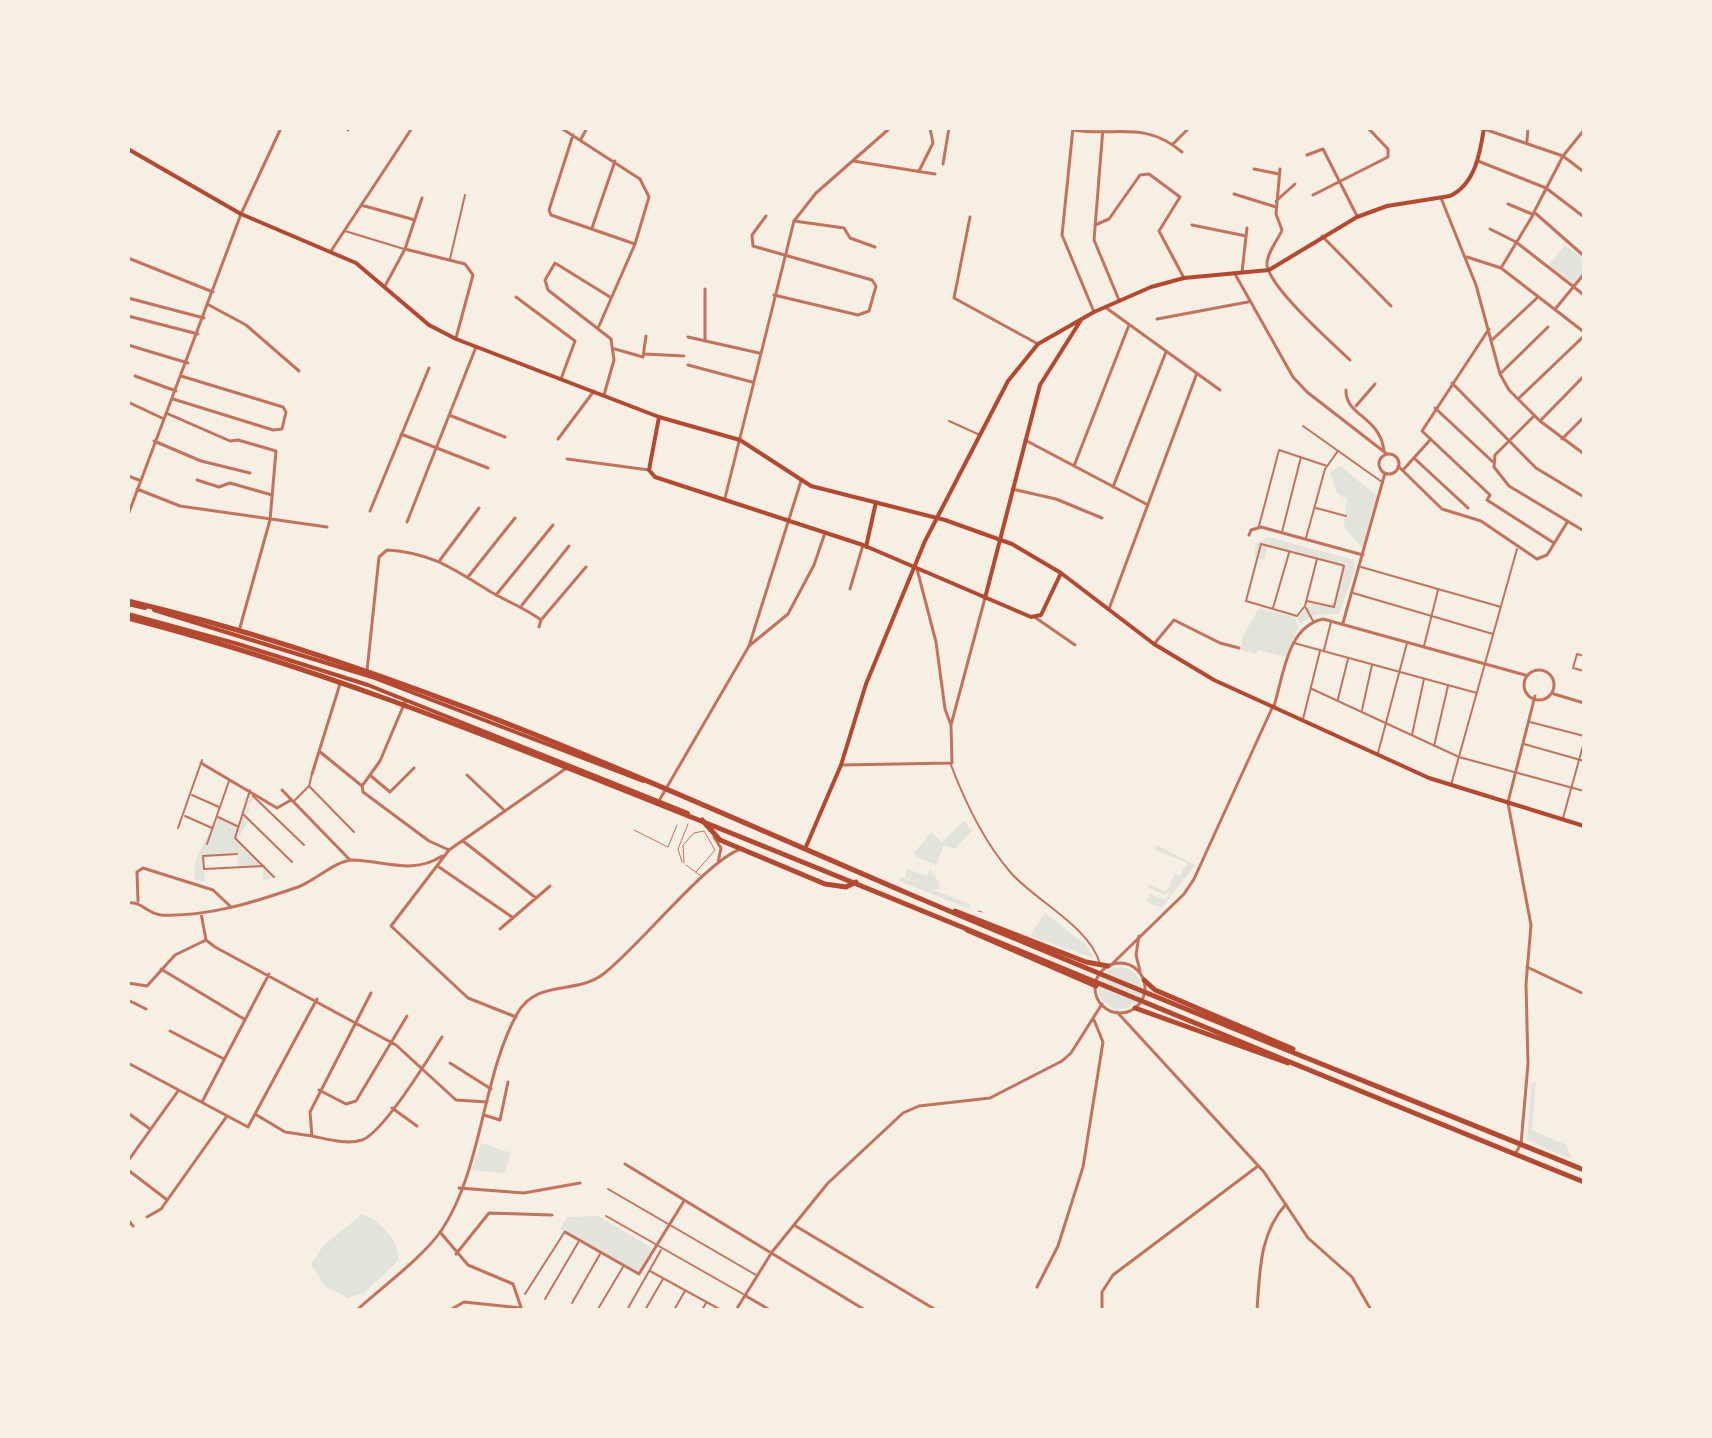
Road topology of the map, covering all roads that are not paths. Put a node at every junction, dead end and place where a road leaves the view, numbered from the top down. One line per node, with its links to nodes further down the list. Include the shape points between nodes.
1 (281, 128): 48 (street)
2 (412, 128): 46 (street)
3 (561, 128): 18 (street)
4 (587, 128): 21 (street)
5 (890, 128): 29 (street)
6 (930, 128): 33 (street, via 933,143)
7 (949, 128): 31 (street)
8 (1103, 128): 19 (street)
9 (1189, 128): 23 (street)
10 (1368, 128): 36 (street, via 1388,149 1388,157)
11 (1484, 128): 22 (street); 30 (main road)
12 (1528, 128): 22 (street)
13 (1577, 128): 17 (street)
14 (1073, 129): 19 (street); 96 (street, via 1062,235)
15 (1131, 129): 19 (street); 20 (street)
16 (1161, 129): 20 (street)
17 (1584, 130): 27 (street)
18 (573, 135): 21 (street); 58 (street, via 549,210)
19 (1103, 135): 56 (street)
20 (1161, 136): 23 (street)
21 (581, 139): 28 (street)
22 (1527, 141): 27 (street)
23 (1173, 144): 25 (street)
24 (128, 149): 48 (main road)
25 (1182, 152)
26 (1307, 155): 36 (street, via 1323,149)
27 (1563, 156): 34 (street); 38 (street)
28 (615, 161): 58 (street); 65 (street, via 640,179 649,197)
29 (853, 161): 33 (street); 55 (street)
30 (1477, 161): 38 (street); 43 (main road, via 1458,192)
31 (943, 164)
32 (1254, 169): 44 (street, via 1280,172)
33 (919, 171): 35 (street)
34 (1584, 172)
35 (935, 174)
36 (1340, 180): 41 (street); 52 (street)
37 (1295, 184): 44 (street)
38 (1546, 188): 49 (street); 53 (street)
39 (1234, 194): 47 (street)
40 (465, 195): 73 (street)
41 (1313, 195)
42 (422, 198): 54 (street)
43 (1441, 198): 52 (main road, via 1387,206); 71 (street)
44 (1276, 201): 47 (street)
45 (1508, 204): 49 (street)
46 (361, 205): 54 (street); 61 (street)
47 (1276, 207): 75 (street, via 1282,230 1269,257)
48 (241, 214): 68 (main road); 83 (street)
49 (1534, 215): 64 (street); 70 (street)
50 (766, 216): 69 (street, via 752,235 753,246)
51 (970, 217): 114 (street, via 954,298)
52 (1357, 217): 63 (main road)
53 (1584, 217)
54 (415, 220): 67 (street)
55 (794, 221): 66 (street, via 839,226 850,238); 69 (street)
56 (1095, 225): 79 (street, via 1109,219 1140,175 1149,174 1180,197 1159,231); 90 (street, via 1096,248)
57 (1192, 225): 62 (street)
58 (592, 228): 65 (street)
59 (1247, 228): 62 (street)
60 (1490, 229): 64 (street)
61 (344, 231): 67 (street); 68 (street)
62 (1246, 236): 76 (street)
63 (1322, 236): 75 (main road); 93 (street)
64 (1516, 242): 74 (street); 81 (street)
65 (635, 244): 87 (street)
66 (875, 247)
67 (405, 249): 73 (street); 80 (street)
68 (331, 251): 80 (main road)
69 (784, 255): 84 (street); 84 (street, via 872,280 876,286 871,307 860,315)
70 (1584, 256)
71 (1467, 257): 74 (street); 104 (street)
72 (128, 258): 83 (street)
73 (450, 260): 110 (street, via 465,264 473,275)
74 (1501, 268): 88 (street)
75 (1269, 270): 76 (main road); 122 (street, via 1290,301)
76 (1242, 273): 77 (main road)
77 (1234, 274): 79 (main road); 91 (street)
78 (1584, 274): 81 (street)
79 (1184, 278): 90 (main road)
80 (384, 286): 110 (main road, via 429,325)
81 (1574, 287): 85 (street); 95 (street)
82 (705, 289): 113 (street)
83 (213, 292): 92 (street)
84 (774, 295): 119 (street)
85 (1584, 295)
86 (516, 297): 132 (street, via 575,341)
87 (610, 297): 102 (street); 102 (street, via 555,263 545,278 546,288)
88 (1538, 297): 95 (street); 111 (street)
89 (128, 298): 98 (street)
90 (1119, 300): 94 (main road)
91 (1249, 301): 100 (street); 167 (street, via 1307,392)
92 (209, 305): 98 (street); 126 (street, via 246,325)
93 (1391, 306)
94 (1105, 307): 96 (main road); 101 (street)
95 (1555, 310): 107 (street)
96 (1094, 312): 99 (main road)
97 (128, 316): 106 (street)
98 (204, 318): 106 (street)
99 (1083, 318): 105 (main road); 112 (main road)
100 (1157, 319)
101 (1129, 325): 118 (street); 173 (street)
102 (599, 326): 117 (street)
103 (1548, 327): 128 (street)
104 (1489, 329): 111 (street); 134 (street)
105 (1054, 332): 112 (main road, via 1064,332); 114 (main road)
106 (198, 334): 123 (street)
107 (1584, 334): 142 (street)
108 (646, 336): 120 (street)
109 (688, 337): 113 (street)
110 (456, 339): 116 (main road)
111 (1492, 340): 128 (street)
112 (1068, 341): 161 (main road, via 1040,385)
113 (705, 342): 119 (street)
114 (1038, 344): 156 (main road, via 1017,367)
115 (128, 345): 123 (street)
116 (476, 347): 132 (main road); 147 (street)
117 (615, 349): 120 (street); 140 (street)
118 (1166, 352): 127 (street); 185 (street)
119 (759, 353): 133 (street)
120 (645, 354): 121 (street)
121 (684, 356)
122 (1350, 360)
123 (188, 363): 130 (street)
124 (688, 365): 133 (street)
125 (429, 368): 155 (street)
126 (299, 371)
127 (1197, 373): 136 (street); 192 (street)
128 (1500, 374): 142 (street)
129 (135, 376): 138 (street)
130 (181, 376): 138 (street); 141 (street, via 283,407 282,429)
131 (1584, 376): 153 (street)
132 (561, 379): 139 (main road)
133 (752, 382): 160 (street)
134 (1452, 383): 145 (street); 163 (street)
135 (1375, 384): 144 (street)
136 (1220, 390)
137 (1346, 390): 167 (street, via 1350,406 1378,429)
138 (176, 391): 141 (street)
139 (593, 391): 140 (main road); 158 (street)
140 (604, 395): 149 (main road)
141 (172, 399): 146 (street)
142 (1518, 399): 148 (street)
143 (128, 402): 151 (street)
144 (1356, 406)
145 (1435, 408): 162 (street, via 1423,426); 172 (street)
146 (166, 413): 151 (street); 188 (street, via 230,441 275,450)
147 (449, 415): 157 (street); 165 (street)
148 (1534, 416): 153 (street); 163 (street)
149 (659, 417): 160 (main road); 177 (main road)
150 (1584, 417): 159 (street)
151 (164, 419): 164 (street)
152 (949, 421): 156 (street)
153 (1540, 421): 159 (street)
154 (1303, 426): 166 (street)
155 (401, 434): 165 (street); 196 (street)
156 (981, 436): 200 (main road)
157 (505, 437)
158 (558, 439)
159 (1562, 439): 168 (street)
160 (740, 440): 183 (main road); 190 (street)
161 (1025, 440): 173 (street); 187 (main road)
162 (1430, 440): 170 (street); 215 (street, via 1490,495 1487,500)
163 (1510, 440): 172 (street); 189 (street, via 1536,468)
164 (154, 441): 178 (street, via 201,461); 181 (street)
165 (436, 448): 175 (street); 204 (street)
166 (1338, 451): 174 (street); 184 (street)
167 (1385, 453): 176 (street, via 1395,457); 179 (street, via 1379,462)
168 (1584, 454)
169 (1301, 457): 174 (street); 208 (street, via 1279,450); 211 (street)
170 (1414, 458): 176 (street); 195 (street)
171 (567, 459): 177 (street)
172 (1493, 462): 203 (street, via 1509,486)
173 (1074, 466): 185 (street)
174 (1327, 466): 194 (street)
175 (488, 468)
176 (1400, 468): 179 (street); 218 (street, via 1442,509 1481,521)
177 (649, 470): 190 (main road, via 655,477)
178 (250, 473)
179 (1385, 473): 184 (street)
180 (128, 476): 181 (street)
181 (139, 480): 186 (street)
182 (197, 480): 188 (street)
183 (801, 481): 191 (main road); 205 (street)
184 (1383, 483): 220 (street)
185 (1113, 487): 192 (street)
186 (137, 489): 197 (street); 202 (street, via 180,506)
187 (1012, 489): 201 (street); 213 (main road)
188 (272, 495): 202 (street)
189 (1584, 497)
190 (724, 500): 205 (main road)
191 (876, 502): 200 (main road); 217 (main road)
192 (1148, 505): 238 (street)
193 (479, 508): 222 (street)
194 (1315, 508): 198 (street); 214 (street)
195 (1468, 508)
196 (370, 511)
197 (128, 515)
198 (1346, 516)
199 (515, 518): 227 (street)
200 (937, 518): 213 (main road); 225 (main road)
201 (1102, 518)
202 (270, 520): 207 (street); 248 (street)
203 (1568, 521): 209 (street); 215 (street)
204 (407, 522)
205 (789, 522): 210 (main road); 254 (street)
206 (553, 525): 231 (street)
207 (327, 527)
208 (1258, 527): 211 (street); 212 (street)
209 (1584, 531)
210 (825, 533): 217 (main road); 254 (street, via 788,614)
211 (1282, 533): 214 (street)
212 (1249, 535)
213 (999, 539): 226 (main road); 232 (main road)
214 (1306, 539): 220 (street)
215 (1554, 543): 218 (street, via 1542,558)
216 (569, 546): 235 (street)
217 (864, 546): 225 (main road); 228 (street)
218 (1518, 546): 237 (street)
219 (1289, 552): 221 (street); 239 (street); 239 (street, via 1261,544 1246,601)
220 (1363, 555): 223 (street)
221 (1317, 559): 233 (street); 233 (street, via 1342,565 1344,571 1334,607)
222 (440, 560): 227 (street); 262 (street, via 405,551 381,553)
223 (1359, 566): 229 (street); 230 (street)
224 (586, 567): 243 (street)
225 (916, 567): 232 (main road); 281 (street); 294 (main road, via 866,684)
226 (1061, 573): 238 (main road); 242 (main road)
227 (468, 577): 231 (street)
228 (850, 589)
229 (1438, 589): 237 (street); 240 (street)
230 (1352, 592): 240 (street); 246 (street)
231 (496, 595): 235 (street)
232 (985, 598): 242 (main road); 281 (street)
233 (1307, 601): 236 (street)
234 (128, 602): 248 (highway); 302 (main road, via 387,682)
235 (522, 605): 243 (street)
236 (1305, 606): 239 (street, via 1297,616); 245 (street)
237 (1502, 607): 249 (street)
238 (1109, 609): 252 (main road)
239 (1273, 610)
240 (1431, 615): 249 (street); 255 (street)
241 (128, 616): 267 (highway); 312 (main road, via 368,685)
242 (1038, 616): 253 (street)
243 (541, 620): 247 (street)
244 (1331, 620): 245 (street); 246 (street); 257 (street)
245 (1313, 621): 251 (street, via 1301,628)
246 (1343, 623): 250 (street)
247 (539, 627)
248 (239, 631): 262 (highway)
249 (1495, 634): 261 (street)
250 (1408, 642): 255 (street); 263 (street)
251 (1293, 643): 257 (street); 276 (street)
252 (1154, 644): 256 (street, via 1174,620); 276 (main road, via 1192,669)
253 (1075, 645)
254 (749, 646): 308 (street)
255 (1424, 647): 261 (street)
256 (1239, 648)
257 (1322, 650): 259 (street); 269 (street)
258 (1584, 656): 264 (street, via 1577,654 1573,668)
259 (1348, 658): 260 (street); 273 (street)
260 (1372, 664): 263 (street); 277 (street)
261 (1486, 664): 265 (street); 270 (street)
262 (367, 671): 302 (highway)
263 (1400, 671): 266 (street); 280 (street)
264 (1584, 671)
265 (1525, 675): 271 (street, via 1533,671 1552,676); 272 (street, via 1523,688)
266 (1425, 678): 268 (street); 282 (street)
267 (341, 681): 274 (highway); 287 (street)
268 (1448, 685): 270 (street); 286 (street)
269 (1312, 689): 273 (street); 278 (street)
270 (1478, 693): 289 (street)
271 (1554, 694): 272 (street); 275 (street)
272 (1535, 696): 279 (street)
273 (1338, 700): 277 (street)
274 (405, 702): 295 (highway); 300 (street)
275 (1584, 703)
276 (1273, 706): 278 (main road); 361 (street, via 1194,879)
277 (1361, 711): 280 (street)
278 (1303, 720): 288 (main road)
279 (1529, 722): 283 (street); 285 (street)
280 (1386, 723): 282 (street); 288 (street)
281 (951, 725): 293 (street)
282 (1412, 735): 286 (street)
283 (1584, 736)
284 (1584, 742): 290 (street)
285 (1523, 744): 290 (street); 297 (street)
286 (1434, 746): 289 (street)
287 (319, 751): 298 (street); 304 (street)
288 (1378, 755): 305 (main road)
289 (1459, 757): 297 (street); 305 (street)
290 (1579, 759): 291 (street); 306 (street)
291 (1584, 761)
292 (201, 762): 301 (street); 311 (street)
293 (951, 763): 294 (street); 364 (street, via 1002,861 1088,939)
294 (841, 765): 336 (main road)
295 (568, 767): 316 (street); 317 (highway)
296 (414, 768): 300 (street, via 390,792)
297 (1515, 772): 306 (street); 314 (street)
298 (312, 774): 303 (street)
299 (467, 775): 316 (street)
300 (371, 776): 304 (street)
301 (229, 779): 309 (street); 315 (street)
302 (646, 781): 308 (highway)
303 (309, 786): 313 (street); 330 (street)
304 (362, 786): 337 (street, via 370,800)
305 (1451, 786): 314 (main road)
306 (1571, 788): 310 (street); 322 (street)
307 (282, 790): 313 (street)
308 (665, 790): 312 (street); 336 (highway)
309 (250, 791): 313 (street, via 277,808); 318 (street); 334 (street)
310 (1584, 791)
311 (190, 794): 315 (street); 319 (street)
312 (660, 799): 317 (main road)
313 (292, 801): 339 (street)
314 (1508, 802): 322 (main road); 365 (street, via 1531,925)
315 (220, 807): 320 (street)
316 (506, 812): 332 (street)
317 (688, 813): 321 (highway)
318 (243, 814): 326 (street); 340 (street)
319 (183, 815): 327 (street); 328 (street)
320 (217, 817): 326 (street); 328 (street)
321 (700, 817): 331 (highway); 348 (highway)
322 (1563, 818): 325 (main road)
323 (688, 824): 341 (lane, via 678,849)
324 (677, 825): 329 (lane, via 668,847)
325 (1584, 826)
326 (238, 827): 342 (street, via 235,838)
327 (178, 828)
328 (213, 828): 333 (street)
329 (634, 830)
330 (354, 832)
331 (714, 837): 335 (highway); 343 (street, via 721,853)
332 (463, 841): 337 (street); 350 (street)
333 (207, 844)
334 (304, 845)
335 (741, 849): 343 (street); 348 (highway, via 831,886)
336 (805, 849): 354 (highway)
337 (447, 852): 339 (street, via 410,867); 344 (street)
338 (237, 854): 342 (street, via 203,856 204,869)
339 (350, 860): 353 (street, via 304,884)
340 (292, 862)
341 (684, 863): 345 (lane); 345 (lane, via 683,845 704,831 715,850)
342 (264, 866): 346 (street)
343 (717, 866): 347 (street)
344 (439, 867): 358 (street); 381 (street, via 393,920 394,933 468,998)
345 (696, 872): 347 (lane)
346 (274, 877)
347 (703, 878): 381 (street, via 600,976 538,993)
348 (857, 882): 359 (highway)
349 (550, 886): 350 (street)
350 (536, 898): 358 (street)
351 (138, 902): 352 (street); 353 (street, via 137,872 143,868 213,890); 357 (street, via 154,914)
352 (128, 903)
353 (231, 907): 357 (street)
354 (946, 910): 363 (highway); 364 (highway)
355 (978, 911): 356 (lane)
356 (982, 912)
357 (201, 913): 362 (street)
358 (512, 917): 360 (street)
359 (945, 918): 363 (highway); 370 (highway)
360 (500, 929)
361 (1139, 936): 364 (street); 368 (street, via 1136,955)
362 (206, 940): 366 (street, via 175,955); 367 (street)
363 (1049, 958): 379 (highway)
364 (1107, 965): 368 (street, via 1129,964); 370 (street)
365 (1527, 967): 372 (street); 413 (street, via 1528,1064)
366 (161, 969): 369 (street, via 147,986); 382 (street)
367 (269, 974): 373 (street); 382 (street)
368 (1143, 978): 377 (street, via 1145,993); 389 (highway, via 1155,990)
369 (128, 983)
370 (1096, 986): 375 (street)
371 (371, 993): 384 (street)
372 (1584, 994)
373 (317, 999): 384 (street); 405 (street)
374 (128, 1000): 376 (street)
375 (1102, 1004): 378 (street); 383 (street)
376 (146, 1009)
377 (1133, 1009): 378 (street); 385 (street); 394 (highway)
378 (1117, 1012): 385 (street)
379 (1187, 1015): 389 (highway); 394 (highway)
380 (407, 1016): 388 (street)
381 (516, 1017): 396 (street)
382 (245, 1019): 390 (street)
383 (1093, 1019): 431 (street, via 1067,1057 999,1094 903,1113 840,1170); 445 (street, via 1103,1042 1083,1167 1058,1246)
384 (356, 1022): 388 (street); 397 (street)
385 (1131, 1024): 417 (street)
386 (170, 1031): 390 (street)
387 (442, 1037): 393 (street)
388 (390, 1042): 393 (street); 397 (street, via 354,1103)
389 (1297, 1052): 401 (highway)
390 (224, 1059): 400 (street)
391 (128, 1063): 398 (street)
392 (450, 1063): 396 (street)
393 (423, 1069): 399 (street, via 456,1100); 402 (street)
394 (1313, 1070): 407 (highway)
395 (508, 1082): 406 (street, via 500,1120)
396 (491, 1089): 399 (street)
397 (319, 1090): 412 (street, via 310,1112)
398 (178, 1091): 400 (street); 411 (street)
399 (487, 1102): 406 (street)
400 (202, 1103): 408 (street)
401 (1423, 1103): 403 (highway); 407 (highway, via 1427,1112)
402 (392, 1108): 410 (street); 412 (street, via 373,1134 361,1140)
403 (1438, 1110): 409 (highway, via 1430,1113); 413 (highway)
404 (128, 1113): 411 (street)
405 (255, 1114): 408 (street, via 248,1127); 412 (street, via 285,1132)
406 (484, 1115): 422 (street)
407 (1417, 1115): 409 (highway)
408 (227, 1116): 424 (street)
409 (1433, 1122): 414 (highway)
410 (417, 1126)
411 (150, 1129): 415 (street)
412 (312, 1136)
413 (1521, 1144): 414 (street); 419 (highway)
414 (1515, 1154): 420 (highway)
415 (128, 1161)
416 (625, 1164): 425 (street)
417 (1259, 1166): 426 (street); 466 (street, via 1113,1275 1102,1292)
418 (128, 1170): 424 (street)
419 (1584, 1170)
420 (1584, 1182)
421 (580, 1183): 422 (street, via 524,1193)
422 (459, 1188): 434 (street)
423 (608, 1189): 433 (street)
424 (167, 1200): 429 (street)
425 (685, 1200): 433 (street); 438 (street)
426 (1286, 1204): 467 (street, via 1265,1241); 468 (street, via 1308,1238 1352,1277)
427 (552, 1215): 440 (street, via 486,1215)
428 (606, 1216): 437 (street)
429 (147, 1217)
430 (128, 1220): 432 (street)
431 (794, 1225): 438 (street); 465 (street)
432 (133, 1226)
433 (670, 1226): 437 (street); 443 (street)
434 (440, 1232): 440 (street); 455 (street)
435 (565, 1232): 436 (street); 447 (street)
436 (580, 1240): 439 (street); 449 (street)
437 (660, 1248): 441 (street, via 641,1273); 442 (street); 448 (street)
438 (772, 1252): 443 (street); 464 (street)
439 (601, 1253): 441 (street); 451 (street)
440 (456, 1254): 453 (street, via 468,1265 507,1279)
441 (623, 1266): 454 (street)
442 (650, 1271): 444 (street); 457 (street)
443 (756, 1275): 448 (street)
444 (663, 1278): 446 (street); 458 (street)
445 (1037, 1287)
446 (685, 1290): 450 (street); 459 (street)
447 (525, 1294)
448 (744, 1295): 462 (street); 463 (street)
449 (545, 1299)
450 (707, 1302): 460 (street); 461 (street)
451 (572, 1303)
452 (496, 1308): 453 (street); 456 (street, via 464,1302)
453 (522, 1309)
454 (598, 1309)
455 (357, 1310)
456 (450, 1310)
457 (627, 1310)
458 (645, 1310)
459 (674, 1310)
460 (702, 1310)
461 (721, 1310)
462 (736, 1310)
463 (770, 1310)
464 (865, 1310)
465 (936, 1310)
466 (1102, 1310)
467 (1257, 1310)
468 (1371, 1310)

